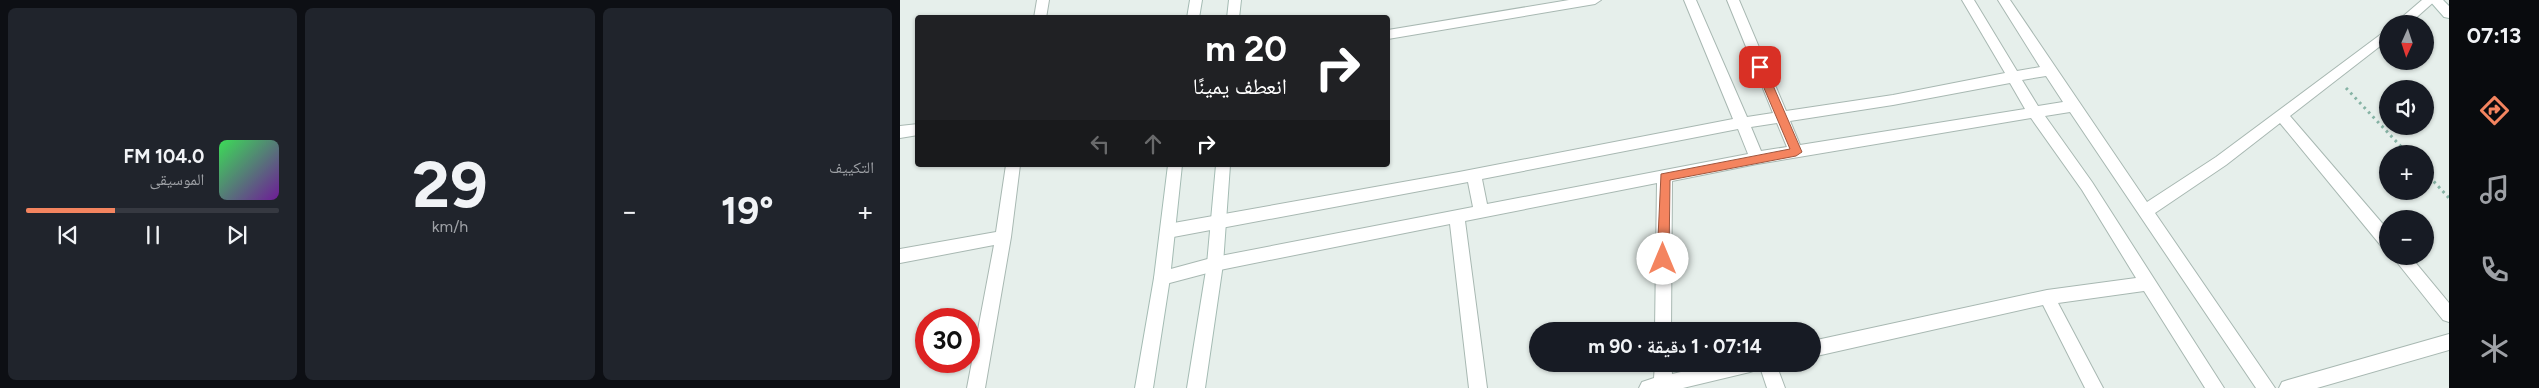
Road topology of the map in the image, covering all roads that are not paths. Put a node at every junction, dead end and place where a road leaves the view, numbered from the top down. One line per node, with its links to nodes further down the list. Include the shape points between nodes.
1 (1043, 0): 12 (street)
2 (1196, 0): 13 (street)
3 (1235, 0): 14 (street)
4 (1594, 0): 16 (street)
5 (1690, 0): 24 (street)
6 (1732, 0): 23 (street)
7 (1968, 0): 19 (street)
8 (2004, 0): 18 (street)
9 (2430, 0): 15 (street)
10 (2435, 0): 11 (street)
11 (2449, 14)
12 (1040, 15)
13 (1194, 15)
14 (1233, 15)
15 (2411, 15)
16 (1390, 35)
17 (2379, 40): 22 (street)
18 (2049, 70): 19 (street); 20 (street)
19 (2013, 77): 21 (street); 23 (street)
20 (2073, 106): 21 (street); 34 (street)
21 (2035, 113): 27 (street); 45 (street, via 2087,186)
22 (2281, 115): 34 (street, via 2221,162); 39 (street)
23 (1781, 117): 24 (street); 27 (street)
24 (1741, 123): 28 (street); 32 (street)
25 (915, 130): 26 (street)
26 (900, 132)
27 (1796, 152): 28 (street)
28 (1757, 158): 33 (street)
29 (1013, 167): 40 (street)
30 (1175, 167): 38 (street)
31 (1223, 167): 37 (street)
32 (1474, 176): 35 (street); 37 (street)
33 (1665, 177): 35 (street); 48 (street)
34 (2145, 211): 62 (street)
35 (1481, 212): 36 (street)
36 (1457, 216): 42 (street); 58 (street)
37 (1219, 221): 38 (street); 42 (street)
38 (1168, 231): 44 (street)
39 (2379, 231)
40 (1003, 237): 41 (street); 55 (street)
41 (900, 256)
42 (1215, 264): 44 (street); 57 (street)
43 (2407, 265): 47 (street)
44 (1162, 278): 56 (street)
45 (2149, 283): 46 (street); 61 (street)
46 (2046, 297): 50 (street); 60 (street)
47 (2449, 315)
48 (1663, 322)
49 (2449, 342): 63 (street)
50 (1821, 347)
51 (1660, 372): 54 (street)
52 (1715, 372): 54 (street)
53 (1771, 372): 59 (street)
54 (1655, 386)
55 (976, 388)
56 (1144, 388)
57 (1196, 388)
58 (1478, 388)
59 (1776, 388)
60 (2094, 388)
61 (2215, 388)
62 (2266, 388)
63 (2288, 388)

